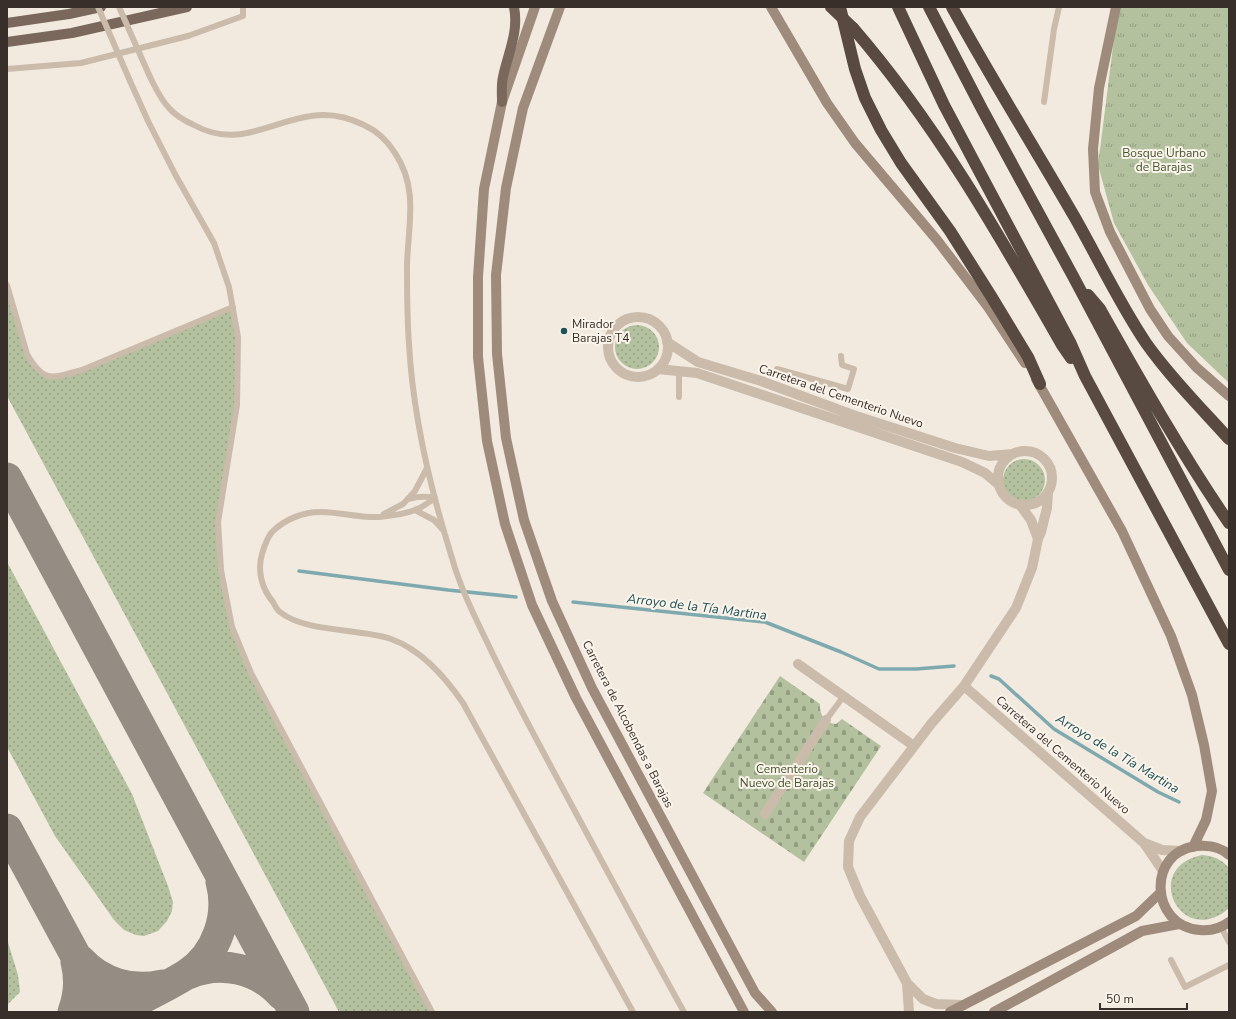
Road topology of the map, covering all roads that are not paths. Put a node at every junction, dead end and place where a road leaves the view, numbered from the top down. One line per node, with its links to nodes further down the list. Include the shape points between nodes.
1 (99, 7): 16 (main road); 23 (lane, bridge, via 148,121 214,243)
2 (119, 7): 35 (lane, bridge, via 150,77 167,107 201,129 217,134 236,135 305,117 341,116 372,129 386,140 396,154 410,188 407,264 409,345)
3 (188, 7): 17 (main road, via 72,33)
4 (243, 7): 18 (lane, via 243,16 188,36 81,63)
5 (514, 7): 19 (main road, via 515,34 502,78)
6 (535, 7): 19 (street)
7 (560, 7): 71 (street, Carretera de Alcobendas a Barajas, via 523,108 506,188 496,275 497,354 506,438 524,520 552,601 592,688 755,993)
8 (771, 7): 30 (street, via 827,103 856,143 988,307)
9 (831, 7): 29 (highway, bridge, via 853,28 909,98 958,171 1062,345)
10 (840, 7): 30 (highway, via 855,69 865,98 881,130 901,163 950,231 1028,357)
11 (898, 7): 29 (highway, via 944,106 1070,342)
12 (929, 7): 21 (highway)
13 (952, 7): 33 (highway, via 1136,327 1173,377)
14 (1059, 7): 20 (lane)
15 (1116, 7): 31 (street, via 1099,88 1093,149 1096,192 1110,232 1150,309 1168,336 1196,367)
16 (7, 23)
17 (7, 42)
18 (7, 69)
19 (502, 102): 70 (street, via 484,189 478,277 478,350 487,441 505,524 532,605 576,698)
20 (1044, 102)
21 (1074, 278): 43 (highway, via 1100,309 1160,416); 46 (highway)
22 (7, 285): 23 (lane, via 27,354 41,373 48,376 60,376 82,370)
23 (233, 308): 67 (lane, via 238,337 237,405 218,522 220,570 232,627 251,674)
24 (668, 342): 26 (street, via 668,352); 26 (street, via 658,325 640,317 621,322 609,337 609,357 621,372 640,377 650,375); 34 (street, Carretera del Cementerio Nuevo, via 698,362 761,381 853,415 955,448 989,456)
25 (841, 356): 27 (lane, via 842,365 854,369 848,389)
26 (658, 369): 28 (street, Carretera del Cementerio Nuevo)
27 (777, 369)
28 (679, 371): 32 (lane); 36 (street, Carretera del Cementerio Nuevo, via 697,373 962,462 985,473)
29 (1085, 376): 47 (highway)
30 (1040, 384): 55 (street, via 1122,531 1171,636 1192,695 1212,791 1206,820)
31 (1229, 396)
32 (679, 397)
33 (1229, 439)
34 (1013, 454): 36 (street, via 1000,467); 37 (street, via 1030,452 1046,460 1052,476 1052,485)
35 (427, 468): 38 (lane); 39 (lane, via 415,491)
36 (999, 485): 40 (street, via 1006,498)
37 (1048, 493): 40 (street, via 1043,500 1035,504); 45 (street, via 1047,508)
38 (435, 498): 39 (lane, via 416,497); 41 (lane); 44 (lane)
39 (406, 500): 42 (lane)
40 (1020, 505): 45 (street)
41 (415, 510): 42 (lane); 44 (lane, via 434,520)
42 (379, 517): 68 (lane, via 322,512 303,514 286,522 271,533 259,564 262,583 268,596 280,612 296,621 392,639 428,662 449,683 463,703)
43 (1229, 523)
44 (444, 531): 69 (lane, via 452,561 472,611 516,701)
45 (1038, 539): 49 (street, via 1032,568 1016,608)
46 (1229, 570)
47 (1229, 644)
48 (798, 664): 50 (street)
49 (964, 686): 52 (street); 54 (street, Carretera del Cementerio Nuevo)
50 (843, 697): 51 (lane); 52 (street)
51 (826, 720): 53 (street)
52 (914, 746): 65 (street, via 860,817 848,841 848,867 860,896)
53 (765, 814)
54 (1144, 843): 56 (street, Carretera del Cementerio Nuevo, via 1162,850); 58 (street, Carretera del Cementerio Nuevo)
55 (1193, 846): 56 (street); 57 (street, via 1216,848)
56 (1182, 851): 58 (street, via 1174,856)
57 (1228, 854)
58 (1164, 871): 59 (street)
59 (1160, 893): 60 (street, via 1166,910); 66 (street, via 1136,916)
60 (1179, 924): 61 (street, via 1192,930 1207,931); 74 (street, via 1142,932)
61 (1225, 925): 62 (lane)
62 (1228, 939)
63 (1171, 960): 64 (lane, via 1185,987)
64 (1229, 965)
65 (907, 983): 66 (street, via 923,999 936,1004); 72 (street)
66 (963, 1005): 73 (street)
67 (432, 1012)
68 (633, 1012)
69 (684, 1012)
70 (744, 1012)
71 (772, 1012)
72 (909, 1012)
73 (950, 1012)
74 (994, 1012)

